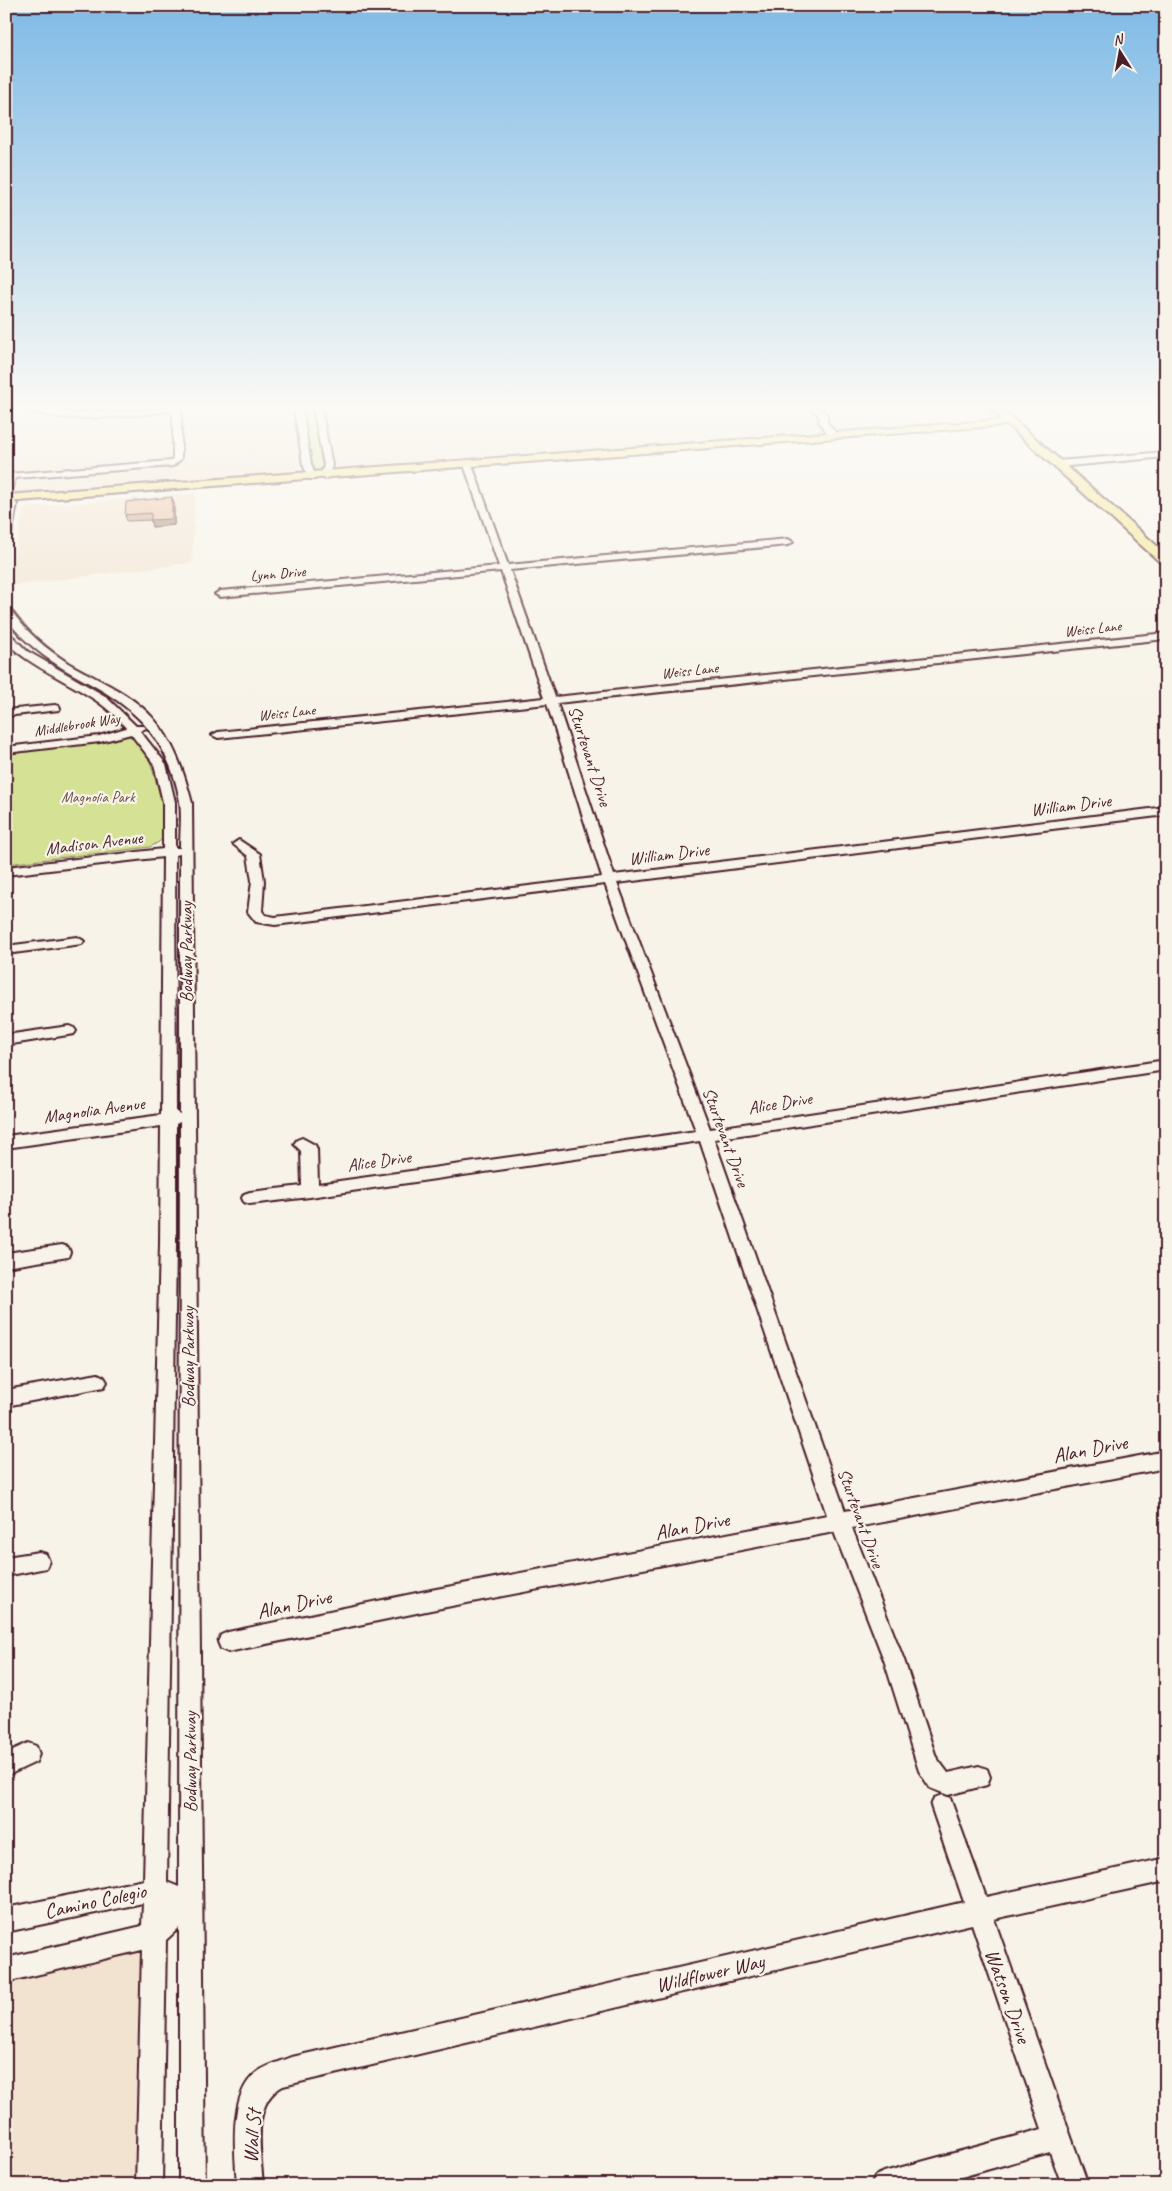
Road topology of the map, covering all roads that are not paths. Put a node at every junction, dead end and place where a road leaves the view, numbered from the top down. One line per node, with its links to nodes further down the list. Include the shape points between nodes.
1 (7, 510): 4 (street)
2 (483, 510): 7 (street, Sturtevant Drive)
3 (1110, 510): 6 (main road)
4 (6, 536)
5 (788, 542): 7 (street, Lynn Drive)
6 (1164, 558)
7 (503, 568): 8 (street, Lynn Drive); 12 (street, Sturtevant Drive)
8 (220, 594)
9 (6, 611): 15 (street, Bodway Parkway, via 30,640 53,658 127,701)
10 (6, 636): 16 (street, Bodway Parkway, via 23,653 100,698)
11 (1166, 636): 12 (street, Weiss Lane)
12 (551, 701): 17 (street, Weiss Lane); 23 (street, Sturtevant Drive)
13 (55, 708): 14 (street)
14 (6, 713)
15 (151, 724): 16 (street, Middlebrook Way); 21 (street, Bodway Parkway, via 175,760 186,803)
16 (134, 730): 18 (street, Middlebrook Way, via 100,739); 21 (street, Bodway Parkway, via 160,764)
17 (218, 735)
18 (6, 750)
19 (1166, 811): 23 (street, William Drive)
20 (239, 844): 23 (street, William Drive, via 254,854 258,881 255,912 261,919 275,921)
21 (178, 851): 22 (street, Madison Avenue); 29 (street, Bodway Parkway); 30 (street, Bodway Parkway)
22 (6, 871)
23 (609, 879): 31 (street, Sturtevant Drive)
24 (77, 941): 25 (street)
25 (6, 950)
26 (69, 1031): 27 (street)
27 (6, 1040)
28 (1166, 1065): 31 (street, Alice Drive)
29 (187, 1116): 30 (street, Magnolia Avenue); 51 (street, Bodway Parkway)
30 (167, 1120): 32 (street, Magnolia Avenue); 50 (street, Bodway Parkway, via 168,1244)
31 (705, 1135): 34 (street, Alice Drive); 41 (street, Sturtevant Drive)
32 (6, 1142)
33 (302, 1144): 34 (street, via 309,1149)
34 (310, 1191): 35 (street, Alice Drive)
35 (250, 1198)
36 (62, 1252): 37 (street)
37 (6, 1260)
38 (98, 1382): 39 (street)
39 (6, 1398)
40 (1166, 1459): 41 (street, Alan Drive)
41 (839, 1522): 44 (street, Alan Drive); 47 (street, Sturtevant Drive, via 894,1660 933,1773 938,1780 948,1784)
42 (39, 1561): 43 (street)
43 (6, 1567)
44 (228, 1642)
45 (28, 1754): 46 (street)
46 (6, 1765)
47 (979, 1777)
48 (942, 1806): 52 (street, Watson Drive)
49 (1166, 1869): 52 (street, Wildflower Way)
50 (155, 1889): 51 (street, Camino Colegio); 53 (street, Camino Colegio); 54 (street, Bodway Parkway)
51 (191, 1904): 54 (street); 59 (street, Bodway Parkway)
52 (978, 1910): 56 (street, Wildflower Way, via 292,2070 273,2077); 57 (street, Watson Drive)
53 (6, 1920)
54 (153, 1935): 55 (street); 58 (street, Bodway Parkway)
55 (6, 1970)
56 (259, 2088): 60 (street, Wall St, via 249,2123)
57 (1058, 2137): 61 (street); 62 (street, Watson Drive)
58 (149, 2185)
59 (192, 2185)
60 (250, 2185)
61 (884, 2185)
62 (1076, 2185)

